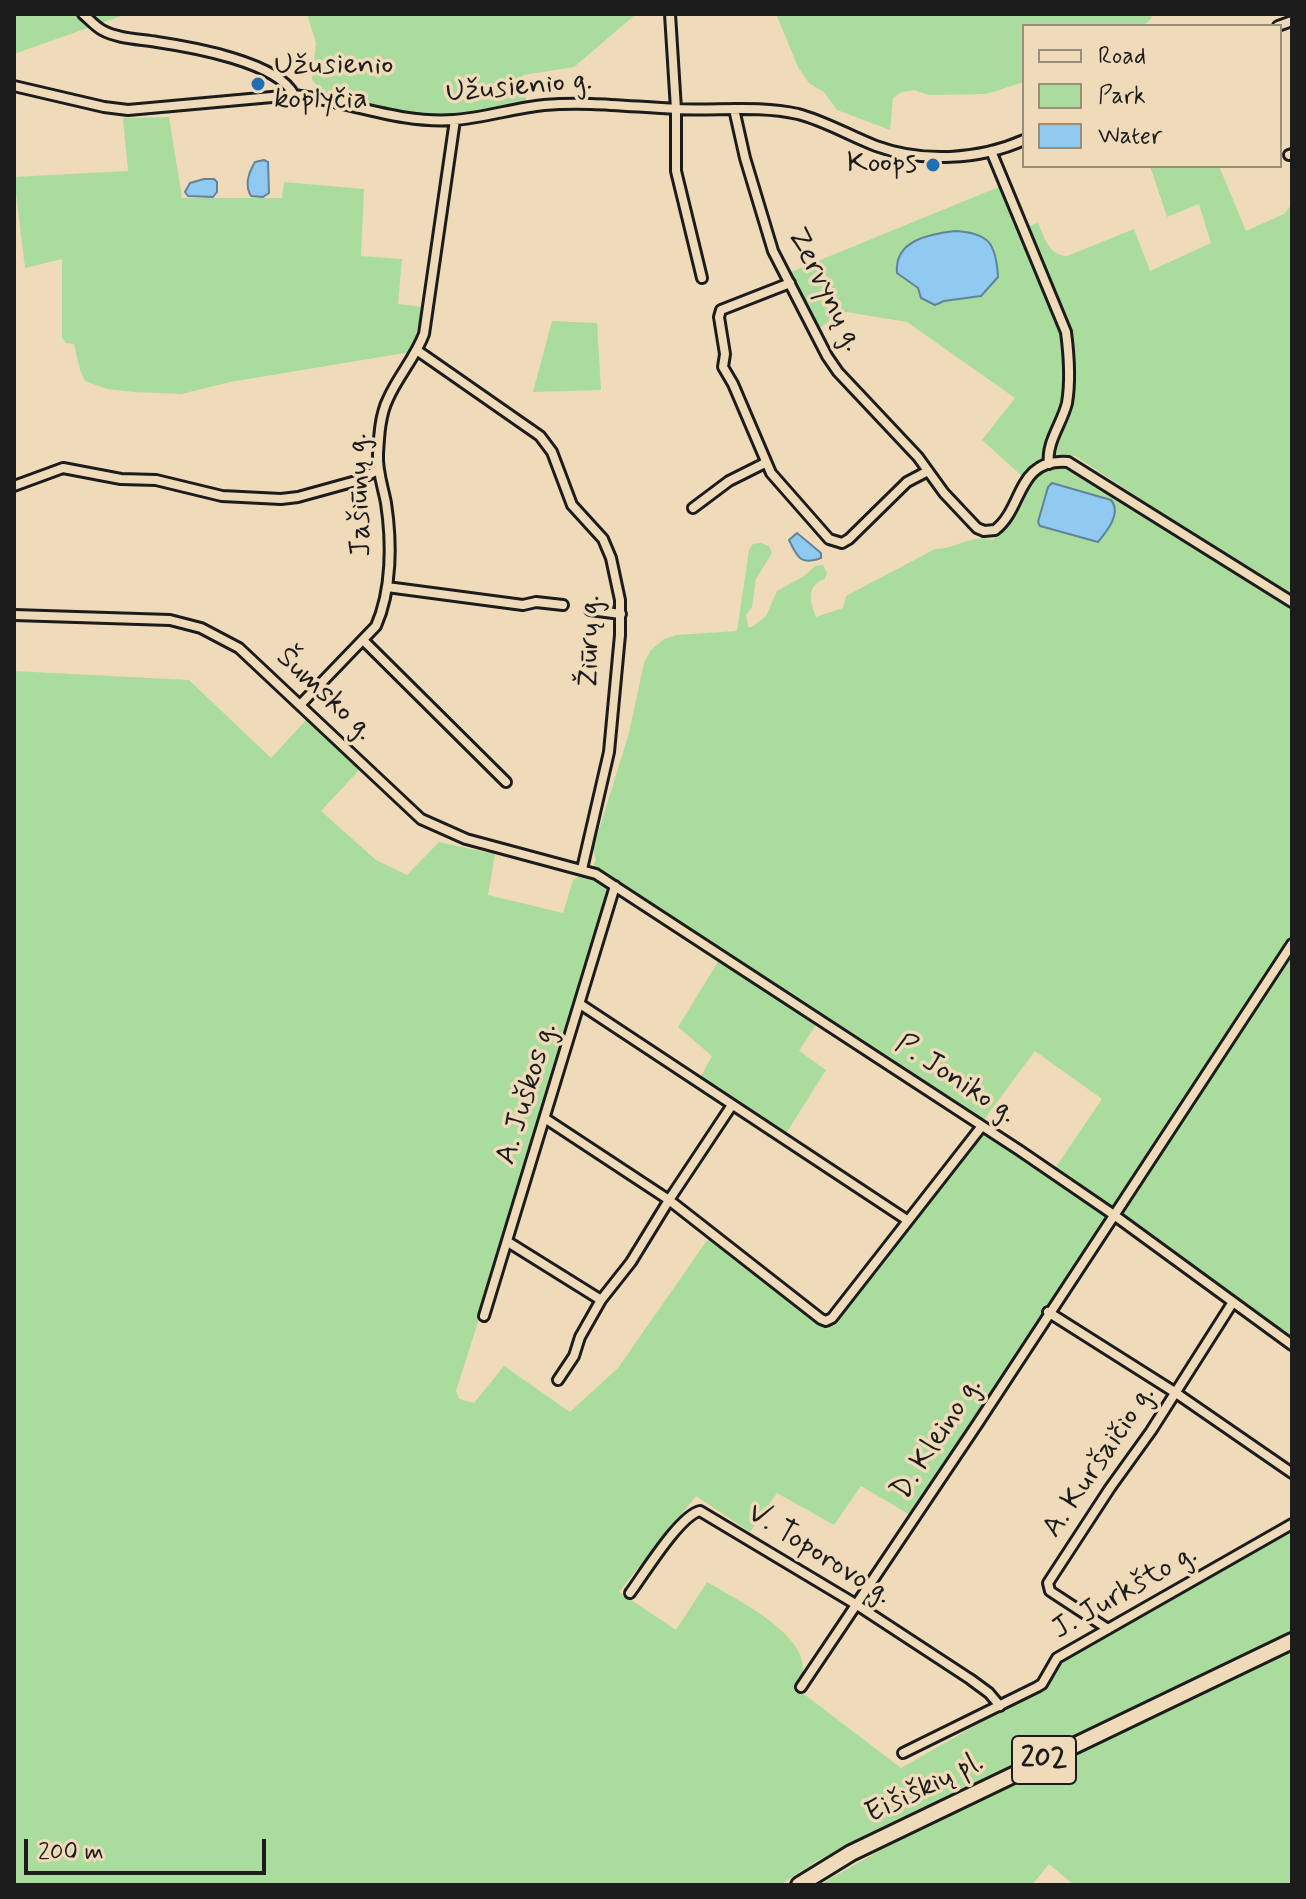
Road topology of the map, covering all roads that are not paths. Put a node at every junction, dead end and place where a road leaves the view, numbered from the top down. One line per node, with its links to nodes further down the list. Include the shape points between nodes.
1 (83, 14): 4 (street, via 118,36 249,63 282,81)
2 (670, 14): 5 (street)
3 (14, 86): 4 (street, Užusienio g., via 128,110)
4 (294, 95): 7 (street, Užusienio g., via 395,117)
5 (676, 109): 6 (street, Užusienio g.); 7 (street, Užusienio g., via 574,102); 10 (street, via 676,171)
6 (734, 109): 9 (street, Užusienio g., via 798,114 910,156); 11 (street, Zervynų g., via 762,217)
7 (455, 120): 12 (street, Jašiūnų g.)
8 (1022, 141): 9 (street, Užusienio g.)
9 (991, 151): 14 (street, via 1066,332 1067,404)
10 (702, 278)
11 (790, 283): 13 (street, via 721,310 719,317 723,367); 16 (street, Zervynų g., via 838,372)
12 (418, 351): 15 (street, Jašiūnų g., via 387,401); 23 (street, Žiūrų g., via 540,436 552,452 567,497 608,550)
13 (765, 463): 16 (street, via 829,539 842,543 907,482); 18 (street)
14 (1045, 466): 16 (street, Zervynų g., via 1024,482 1001,526 990,532 977,528); 20 (street, via 1076,466)
15 (378, 470): 17 (street, via 334,488 281,499 222,496 156,480 63,468); 19 (street, Jašiūnų g., via 388,516)
16 (928, 471)
17 (14, 486)
18 (693, 508)
19 (387, 587): 21 (street, via 523,605); 25 (street, Jašiūnų g., via 376,626)
20 (1292, 602)
21 (563, 605)
22 (590, 610): 23 (street)
23 (621, 614): 28 (street, Žiūrų g., via 609,752)
24 (14, 615): 26 (street, Šumsko g., via 186,623 239,648)
25 (363, 640): 26 (street, Jašiūnų g.); 27 (street)
26 (300, 705): 28 (street, Šumsko g., via 421,819 466,839)
27 (506, 782)
28 (582, 869): 29 (street, P. Joniko g.)
29 (615, 886): 31 (street, A. Juškos g.); 34 (street, P. Joniko g.)
30 (1292, 944): 36 (street, D. Kleino g.)
31 (580, 1004): 32 (street); 33 (street, A. Juškos g.)
32 (732, 1105): 35 (street); 37 (street)
33 (546, 1119): 35 (street); 38 (street, A. Juškos g.)
34 (982, 1126): 36 (street, P. Joniko g.); 37 (street)
35 (669, 1200): 37 (street, via 826,1321); 39 (street)
36 (1114, 1215): 40 (street, P. Joniko g.); 41 (street, D. Kleino g.)
37 (907, 1220)
38 (508, 1242): 39 (street); 42 (street, A. Juškos g.)
39 (601, 1300): 44 (street)
40 (1233, 1302): 43 (street, P. Joniko g.); 45 (street, A. Kuršaičio g.)
41 (1048, 1312): 45 (street); 49 (street, D. Kleino g.)
42 (484, 1316)
43 (1292, 1345)
44 (558, 1380)
45 (1176, 1393): 46 (street); 50 (street, A. Kuršaičio g., via 1048,1583 1050,1591)
46 (1292, 1473)
47 (1292, 1524): 50 (street, J. Jurkšto g.)
48 (630, 1593): 49 (street, V. Toporovo g., via 672,1536 700,1511)
49 (857, 1605): 52 (street, D. Kleino g.); 53 (street, V. Toporovo g., via 970,1679)
50 (1108, 1629): 53 (street, J. Jurkšto g., via 1057,1658 1042,1684)
51 (1292, 1641): 55 (main road, Eišiškių pl. / 202, via 901,1829)
52 (801, 1687)
53 (1000, 1706): 54 (street, J. Jurkšto g.)
54 (903, 1753)
55 (799, 1885)

